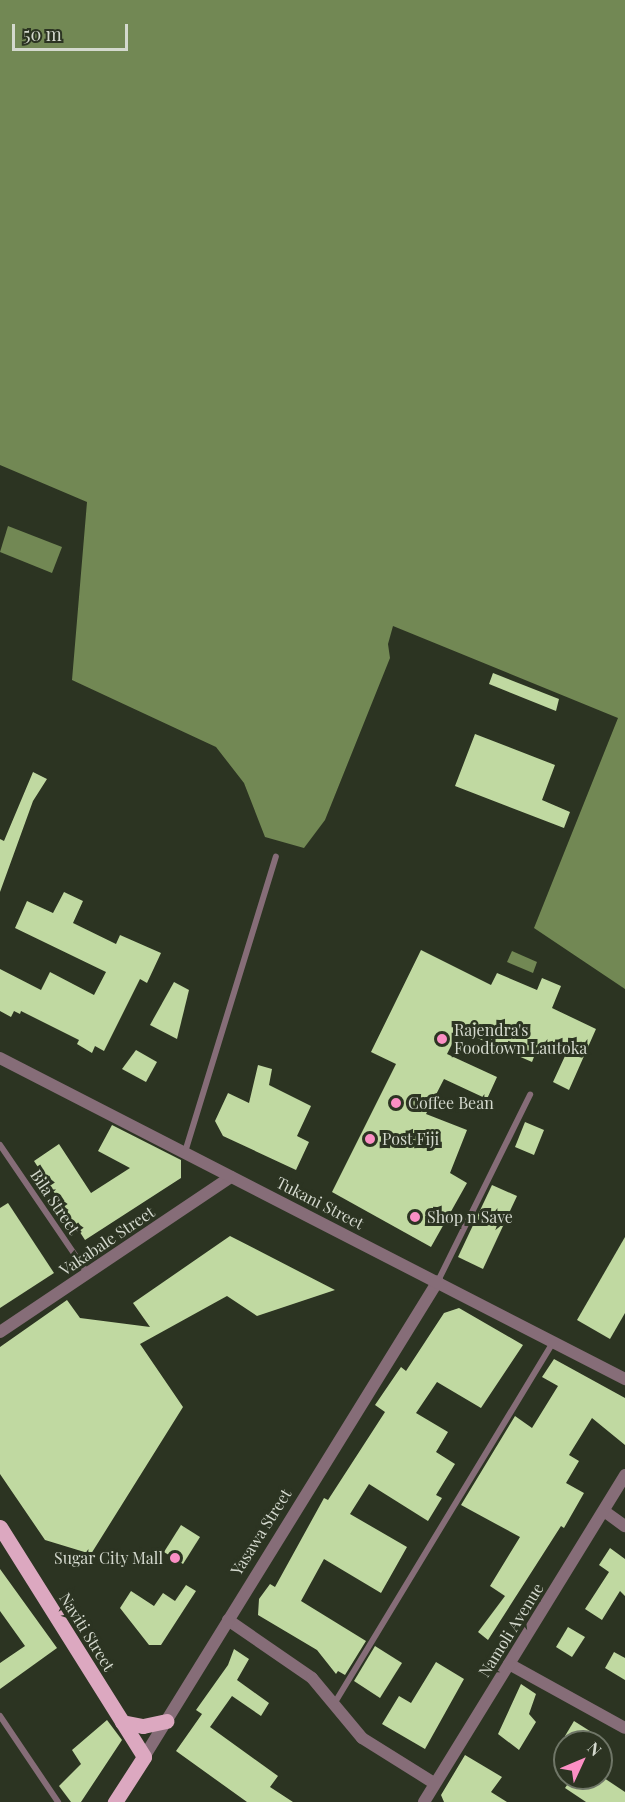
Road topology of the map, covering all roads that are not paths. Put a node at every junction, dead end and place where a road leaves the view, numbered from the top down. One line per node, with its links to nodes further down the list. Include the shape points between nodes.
1 (276, 857): 5 (lane)
2 (0, 1058): 5 (street, Tukani Street)
3 (530, 1095): 8 (lane)
4 (0, 1145): 7 (lane, Bila Street)
5 (185, 1152): 6 (street, Tukani Street)
6 (231, 1176): 7 (street, Vakabale Street); 8 (street, Tukani Street)
7 (88, 1274): 9 (street, Vakabale Street)
8 (438, 1281): 10 (street, Tukani Street); 16 (street, Yasawa Street)
9 (0, 1332)
10 (554, 1341): 11 (street, Tukani Street); 18 (lane)
11 (625, 1379)
12 (625, 1475): 13 (street, Namoli Avenue)
13 (604, 1511): 14 (street); 17 (street, Namoli Avenue)
14 (625, 1526)
15 (0, 1527): 21 (main road, Naviti Street)
16 (228, 1620): 18 (street, via 312,1678); 20 (street, Yasawa Street)
17 (509, 1664): 22 (street); 24 (street, Namoli Avenue)
18 (334, 1704): 24 (street, via 362,1738)
19 (0, 1716): 25 (lane)
20 (166, 1721): 21 (main road, via 143,1726); 23 (street, Yasawa Street)
21 (122, 1722): 23 (main road, Naviti Street)
22 (625, 1728)
23 (144, 1757): 26 (main road, Yasawa Street)
24 (434, 1783): 27 (street, Namoli Avenue)
25 (58, 1802)
26 (115, 1802)
27 (424, 1802)

